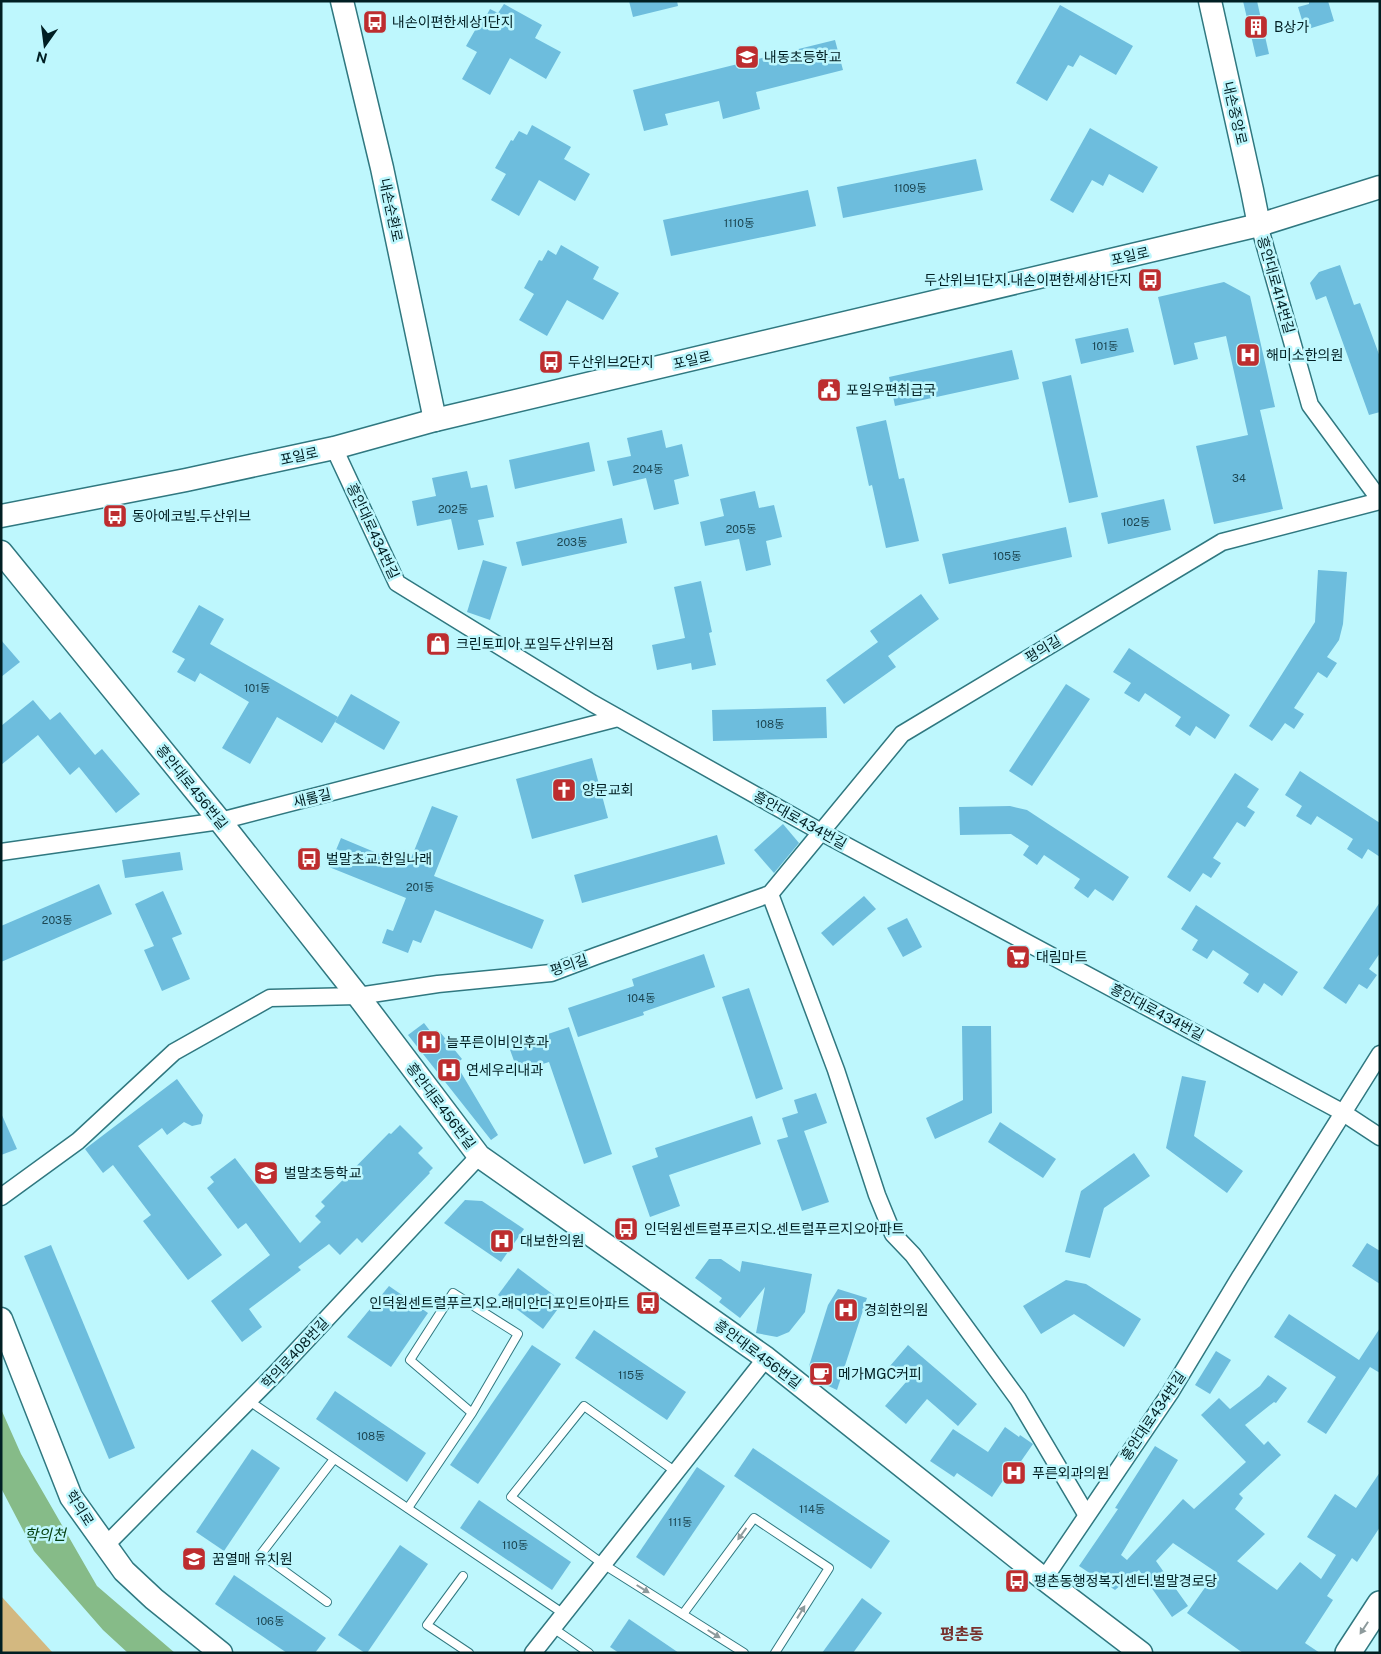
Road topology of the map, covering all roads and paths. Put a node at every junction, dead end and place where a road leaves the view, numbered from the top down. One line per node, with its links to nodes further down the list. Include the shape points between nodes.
1 (342, 1): 5 (street, 내손순환로, via 382,168)
2 (1210, 1): 4 (street, 내손중앙로)
3 (1380, 187): 4 (street, 포일로)
4 (1258, 226): 5 (street, 포일로); 7 (street, 흥안대로414번길, via 1310,405)
5 (435, 420): 6 (street, 포일로)
6 (334, 448): 8 (street, 포일로); 10 (street, 흥안대로434번길, via 397,583)
7 (1380, 501): 12 (street, 평의길, via 1222,542 902,734)
8 (1, 516)
9 (1, 552): 11 (street, 흥안대로456번길)
10 (618, 718): 11 (street, 새롬길); 12 (street, 흥안대로434번길)
11 (220, 821): 13 (street, 새롬길); 15 (street, 흥안대로456번길)
12 (821, 832): 14 (street, 평의길); 17 (street, 흥안대로434번길)
13 (1, 852)
14 (770, 894): 15 (street, 평의길, via 551,973); 28 (street, via 836,1070 892,1234 913,1255 1018,1399)
15 (358, 996): 19 (street, 흥안대로456번길); 20 (street, 평의길, via 270,998 174,1052 78,1140)
16 (1380, 1054): 17 (street)
17 (1342, 1112): 18 (street, 흥안대로434번길); 28 (street, 흥안대로434번길, via 1170,1392)
18 (1380, 1137)
19 (479, 1156): 22 (street, 흥안대로456번길); 23 (street, 학의로408번길)
20 (1, 1197)
21 (1, 1319): 29 (street, 학의로, via 70,1497)
22 (766, 1358): 26 (street); 32 (street, 흥안대로456번길)
23 (249, 1401): 25 (lane); 29 (street, 학의로408번길)
24 (472, 1413): 24 (lane, via 518,1334 453,1293 410,1360); 27 (lane)
25 (334, 1459): 27 (lane); 33 (lane, via 261,1554)
26 (676, 1472): 30 (street); 30 (lane, via 584,1406 511,1497)
27 (408, 1508): 35 (lane)
28 (1086, 1514): 32 (street)
29 (106, 1546): 38 (street, 학의로, via 136,1582)
30 (603, 1564): 35 (street); 36 (lane, one-way to 36)
31 (463, 1576): 39 (lane, via 427,1625)
32 (1044, 1579): 44 (street, 흥안대로456번길)
33 (327, 1602)
34 (1380, 1604): 45 (main road, one-way to 45)
35 (564, 1614): 37 (street)
36 (684, 1614): 42 (lane, one-way to 42); 43 (lane, one-way to 36, via 829,1568 754,1518)
37 (553, 1628): 40 (street); 41 (lane)
38 (221, 1653)
39 (469, 1653)
40 (533, 1653)
41 (589, 1653)
42 (744, 1653)
43 (775, 1653)
44 (1141, 1653)
45 (1348, 1653)

